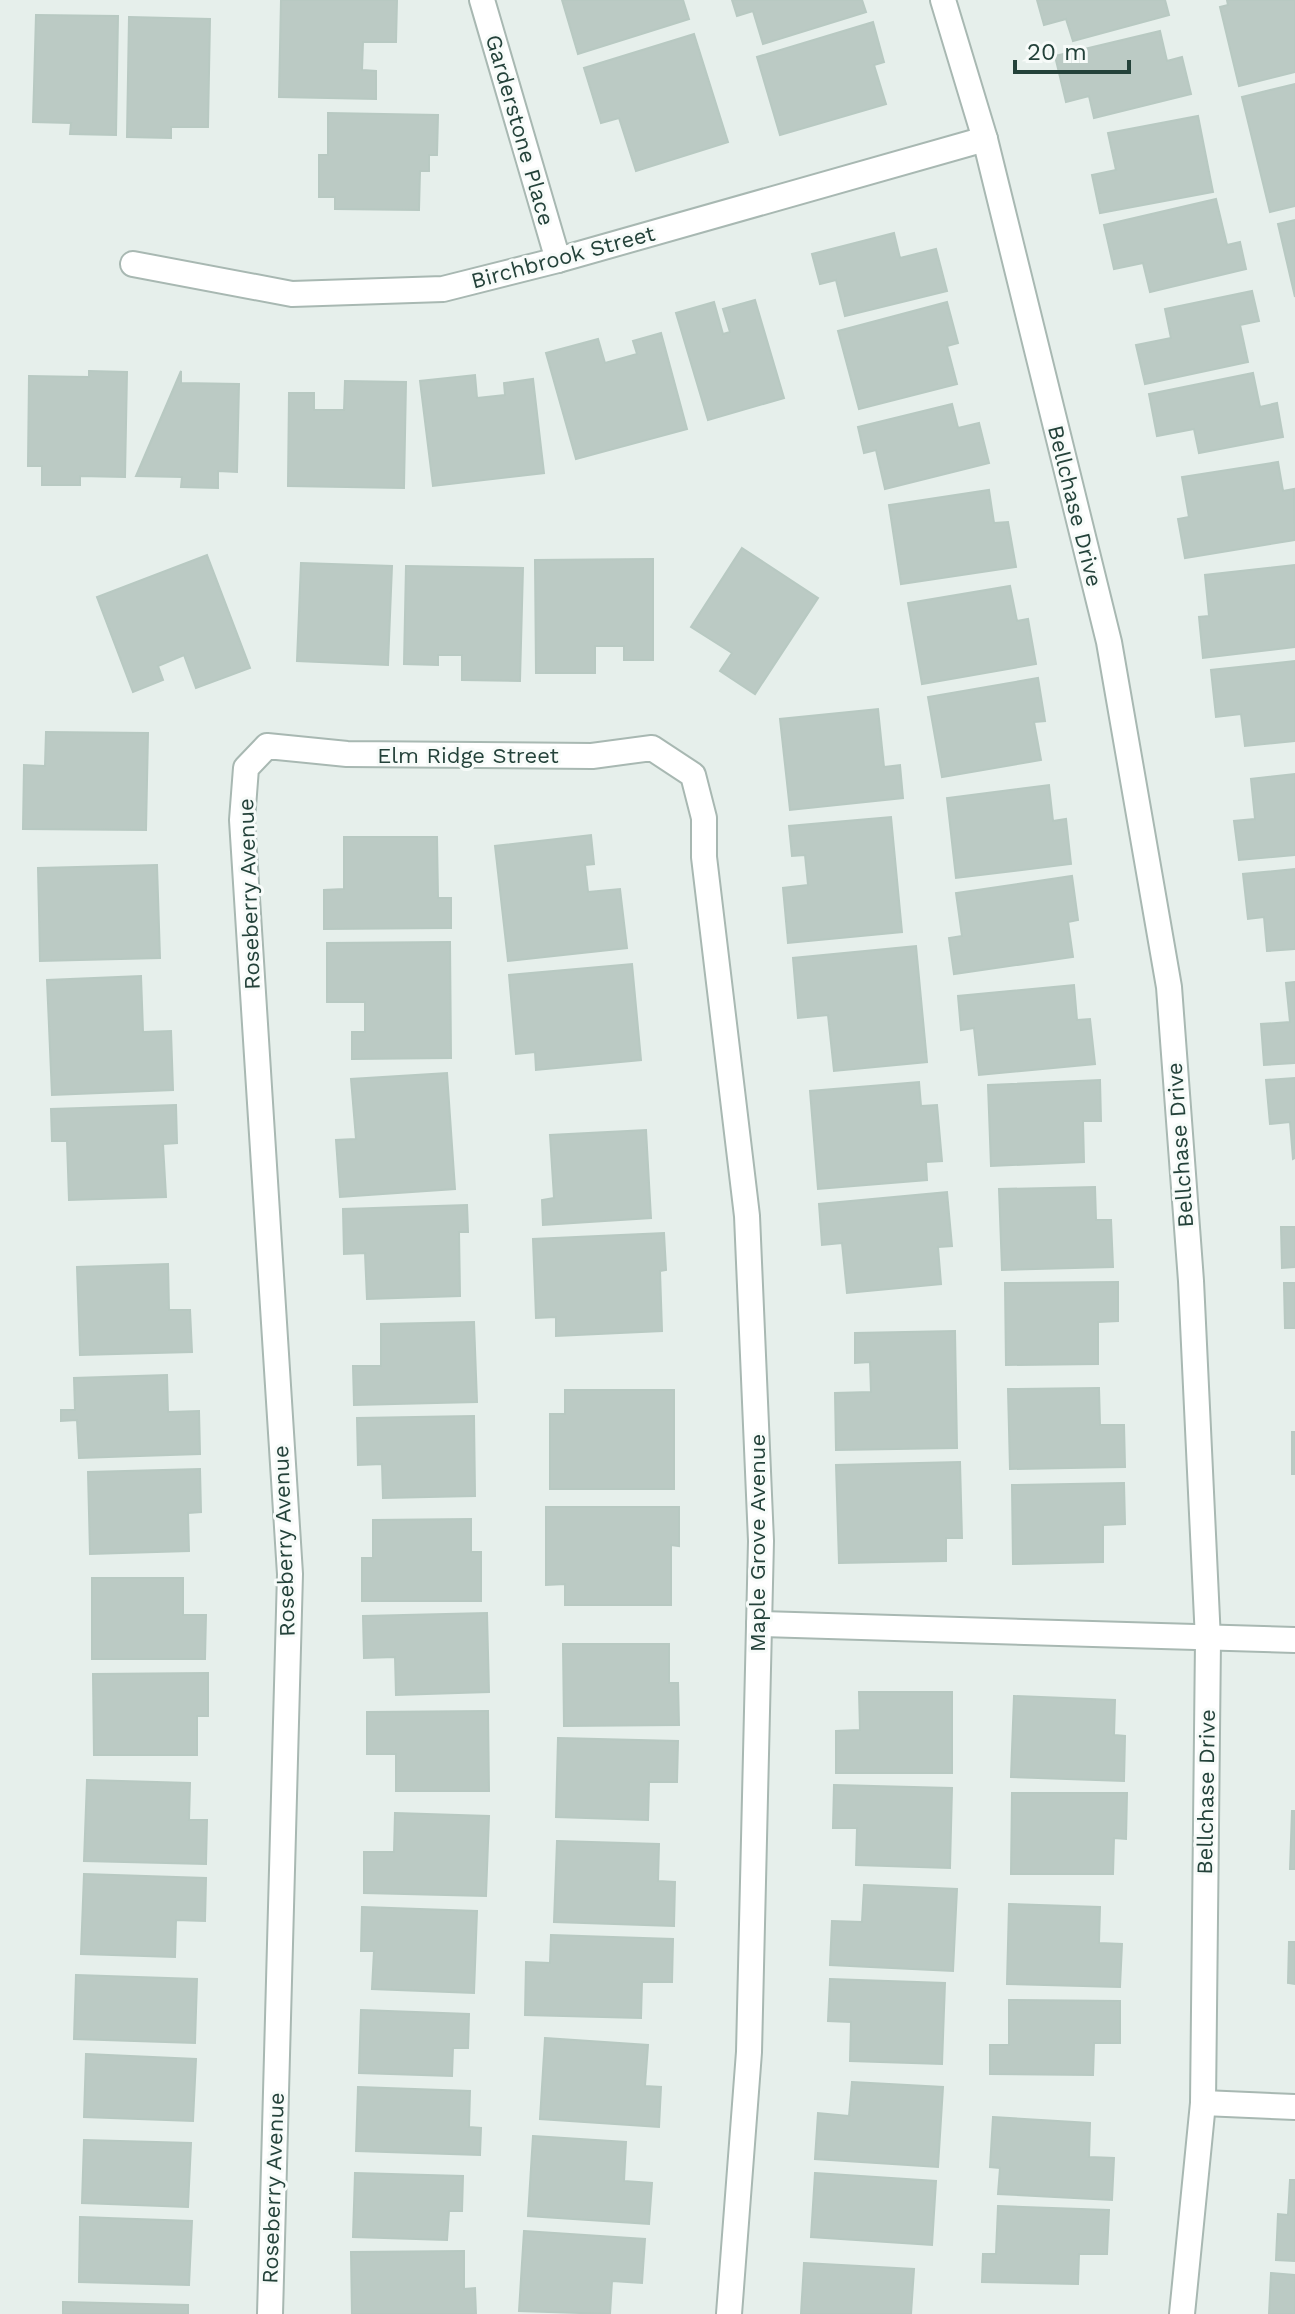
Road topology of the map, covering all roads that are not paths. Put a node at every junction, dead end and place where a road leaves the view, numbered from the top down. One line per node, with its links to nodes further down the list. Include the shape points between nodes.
1 (482, 0): 4 (street, Garderstone Place)
2 (943, 0): 3 (street, Bellchase Drive)
3 (985, 139): 4 (street, Birchbrook Street); 9 (street, Bellchase Drive, via 1109,642 1169,987 1191,1281)
4 (558, 260): 5 (street, Birchbrook Street, via 443,289 292,294)
5 (133, 264)
6 (246, 768): 7 (street, Elm Ridge Street, via 267,746 347,754 592,756 652,748); 13 (street, Roseberry Avenue, via 242,820 290,1574)
7 (693, 775): 8 (street, Maple Grove Avenue, via 704,818 704,857 747,1216 761,1541)
8 (759, 1624): 9 (street); 14 (street, Maple Grove Avenue, via 749,2052)
9 (1208, 1640): 10 (street); 11 (street, Bellchase Drive)
10 (1295, 1640)
11 (1203, 2103): 12 (street); 15 (street, Bellchase Drive)
12 (1295, 2107)
13 (270, 2314)
14 (729, 2314)
15 (1182, 2314)

